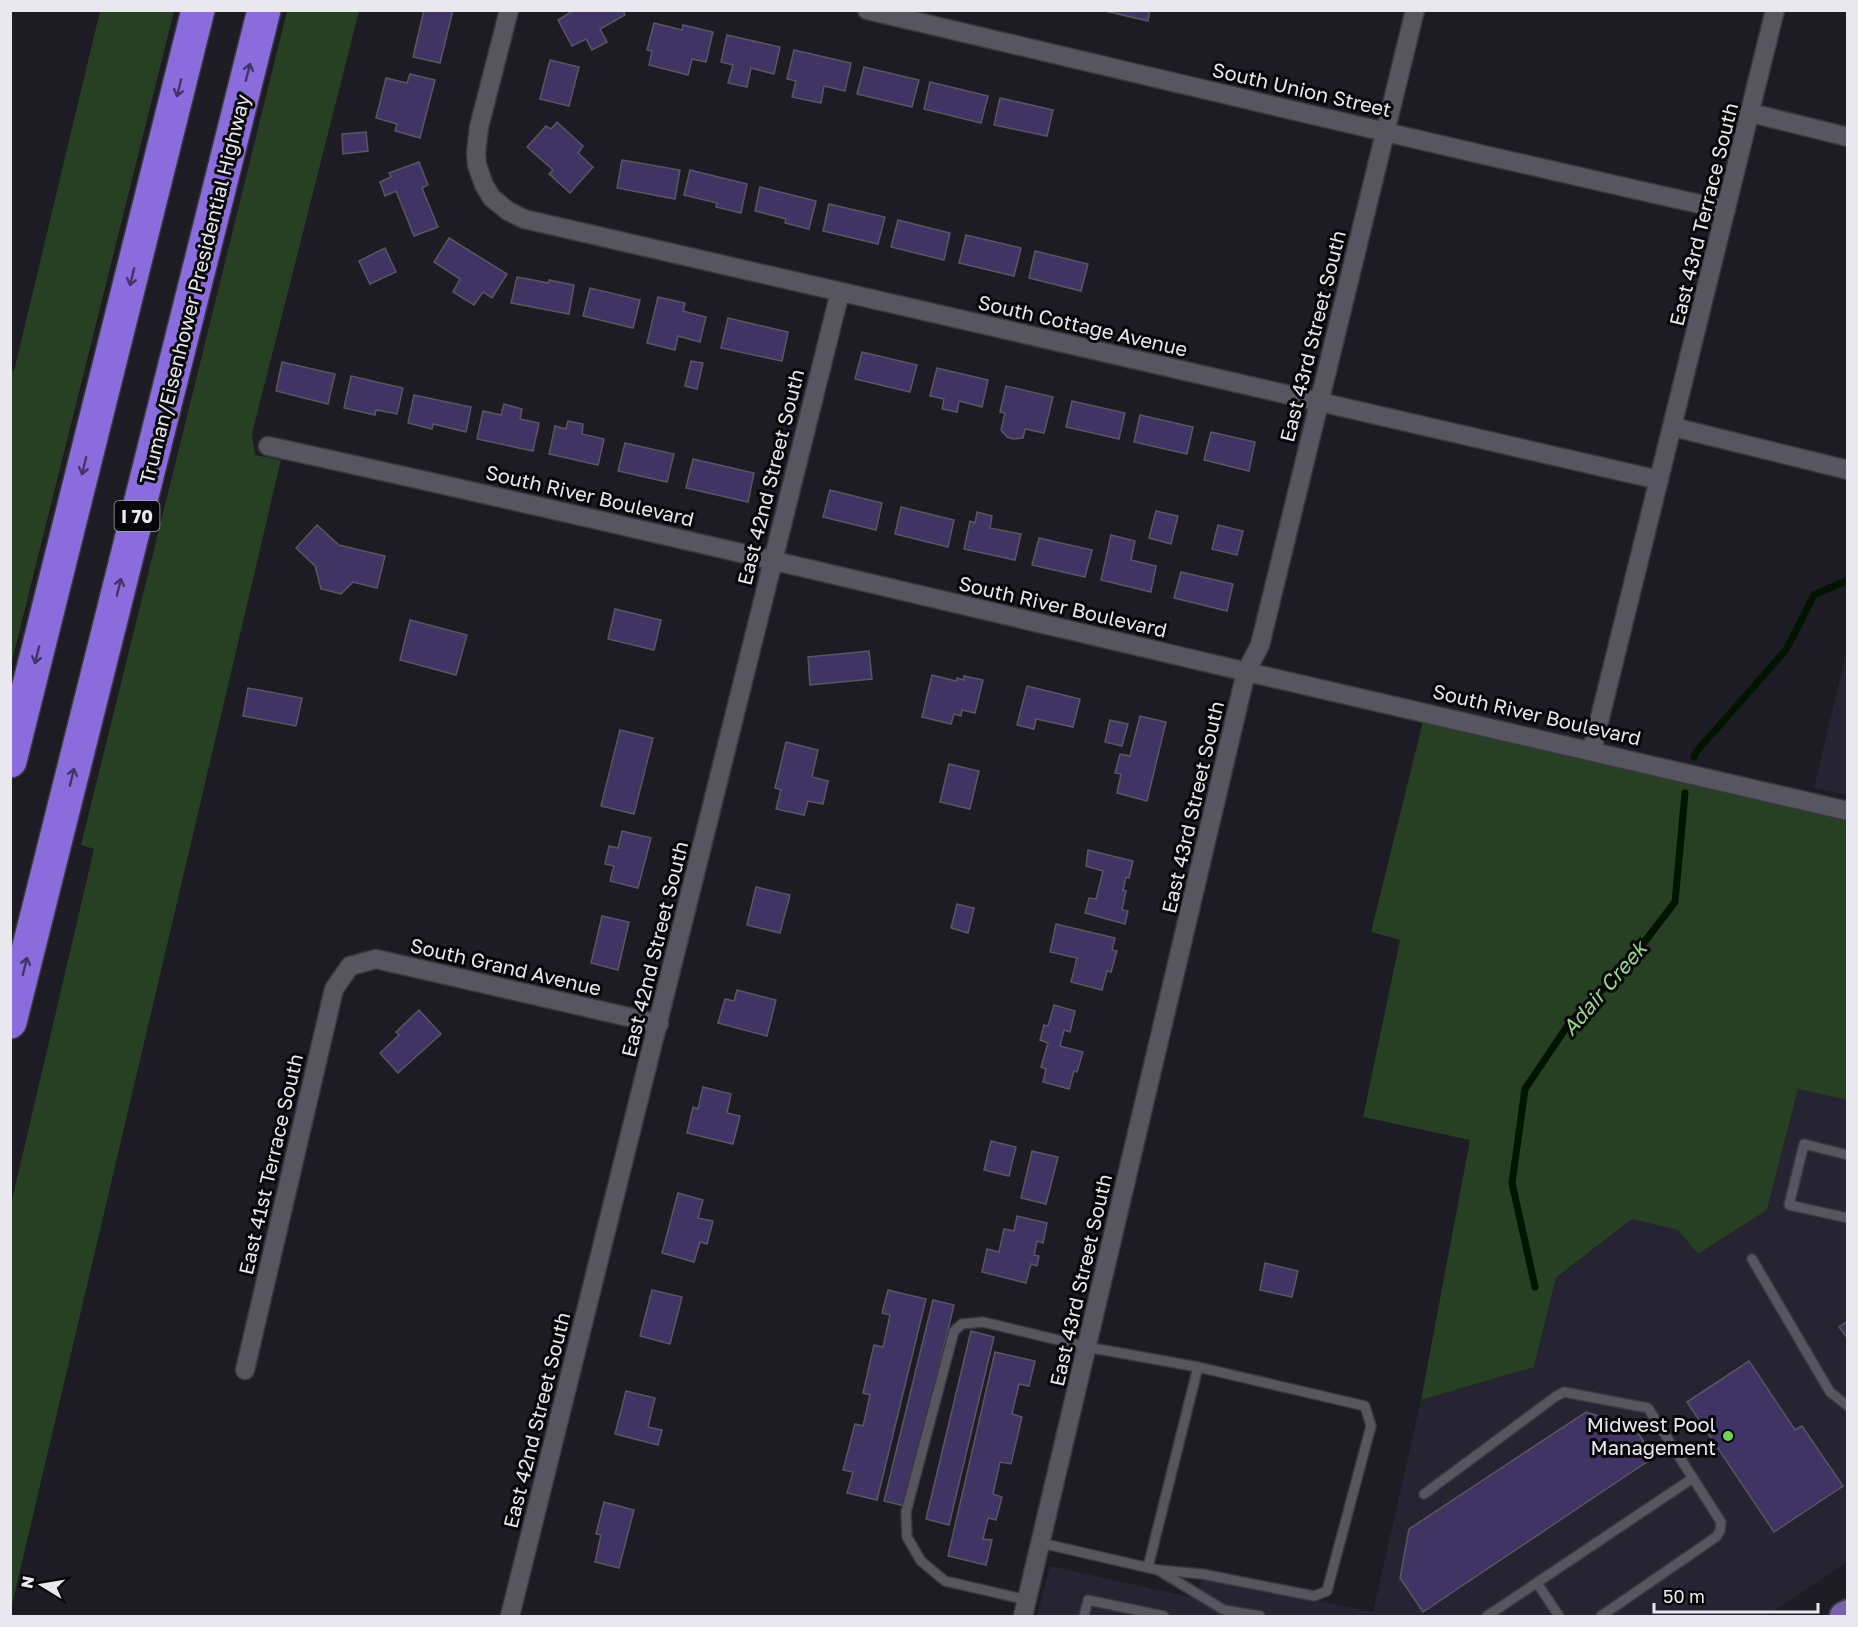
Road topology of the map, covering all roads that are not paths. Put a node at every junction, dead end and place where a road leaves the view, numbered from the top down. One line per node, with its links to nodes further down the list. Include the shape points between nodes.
1 (198, 10): 20 (highway, one-way to 20)
2 (264, 10): 23 (highway, Truman/Eisenhower Presidential Highway / I 70, one-way to 2)
3 (509, 10): 11 (street, South Cottage Avenue, via 476,153 484,185 499,204 524,219)
4 (867, 10): 8 (street, South Union Street)
5 (1415, 10): 8 (street, East 43rd Street South)
6 (1775, 10): 7 (street, East 43rd Terrace South)
7 (1751, 113): 9 (street); 10 (street, East 43rd Terrace South)
8 (1385, 132): 10 (street, South Union Street); 12 (street, East 43rd Street South)
9 (1848, 137)
10 (1726, 210): 13 (street, East 43rd Terrace South)
11 (840, 292): 12 (street, South Cottage Avenue); 17 (street, East 42nd Street South)
12 (1320, 402): 16 (street, South Cottage Avenue); 18 (street, East 43rd Street South, via 1260,645)
13 (1673, 427): 15 (street); 16 (street, East 43rd Terrace South)
14 (268, 446): 17 (street, South River Boulevard)
15 (1848, 471)
16 (1659, 480): 19 (street)
17 (772, 561): 18 (street, South River Boulevard); 24 (street, East 42nd Street South)
18 (1246, 672): 19 (street, South River Boulevard); 28 (street, East 43rd Street South)
19 (1593, 750): 21 (street, South River Boulevard)
20 (10, 761)
21 (1848, 811)
22 (346, 972): 24 (street, South Grand Avenue, via 350,966 376,959); 30 (street, East 41st Terrace South, via 334,989)
23 (10, 1023)
24 (659, 1024): 38 (street, East 42nd Street South)
25 (1848, 1155): 26 (lane, via 1804,1144 1789,1205)
26 (1848, 1218)
27 (1752, 1259): 31 (lane, via 1830,1392)
28 (1087, 1347): 29 (lane); 34 (street, East 43rd Street South); 37 (lane, via 983,1322 962,1324 954,1331 906,1512 907,1537 921,1561 945,1581)
29 (1198, 1366): 35 (lane); 35 (lane, via 1365,1406 1371,1425 1328,1591 1314,1596 1202,1574)
30 (246, 1370)
31 (1848, 1406)
32 (1693, 1478): 33 (lane, via 1648,1408 1564,1392); 36 (lane); 44 (lane, via 1721,1522 1720,1531)
33 (1424, 1494)
34 (1041, 1542): 35 (lane); 37 (street, East 43rd Street South)
35 (1153, 1569): 41 (lane, via 1224,1610)
36 (1537, 1583): 42 (lane); 43 (lane)
37 (1025, 1608)
38 (510, 1617)
39 (1084, 1617): 40 (lane, via 1088,1600)
40 (1164, 1617)
41 (1260, 1617)
42 (1487, 1617)
43 (1559, 1617)
44 (1601, 1617)

